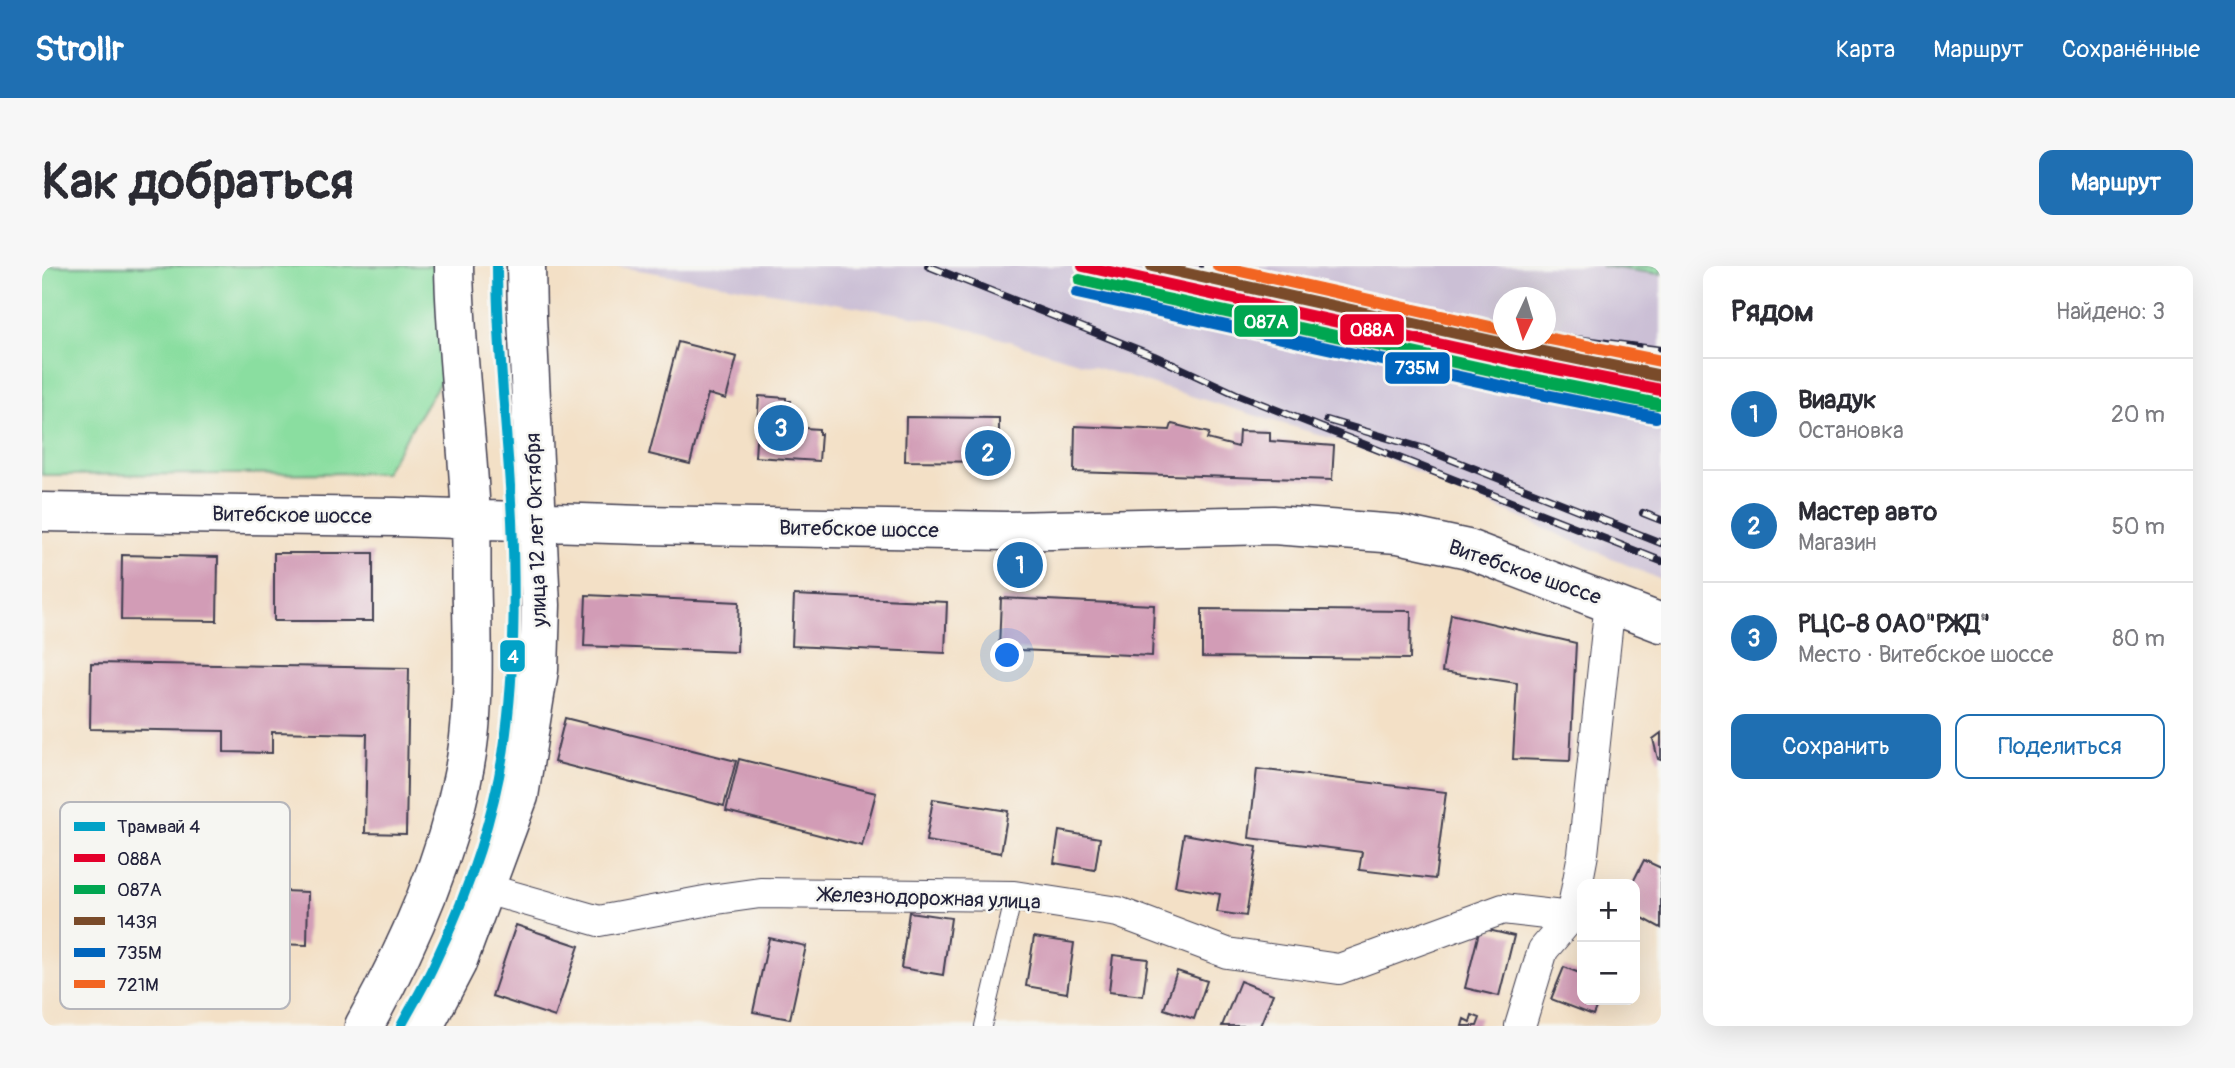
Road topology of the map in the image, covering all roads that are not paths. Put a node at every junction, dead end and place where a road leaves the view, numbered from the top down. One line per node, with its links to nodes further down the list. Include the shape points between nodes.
1 (454, 266): 4 (main road)
2 (526, 266): 5 (main road, улица 12 лет Октября)
3 (42, 512): 4 (main road, Витебское шоссе)
4 (471, 520): 5 (main road, Витебское шоссе); 11 (main road, via 473,661 463,780 420,915)
5 (537, 522): 6 (main road, Витебское шоссе, via 1006,531 1273,525 1398,534 1468,549); 8 (main road, улица 12 лет Октября, via 541,605 537,683 519,796)
6 (1610, 602): 7 (main road, Витебское шоссе); 10 (street, via 1583,854)
7 (1661, 623)
8 (486, 889): 9 (street, Железнодорожная улица, via 599,921 760,893); 12 (main road, улица 12 лет Октября, via 457,963)
9 (1014, 897): 10 (street, Железнодорожная улица, via 1118,912 1227,953 1339,969 1503,909); 13 (lane)
10 (1571, 916): 14 (street, via 1543,950)
11 (364, 1026)
12 (424, 1026)
13 (983, 1026)
14 (1520, 1026)

